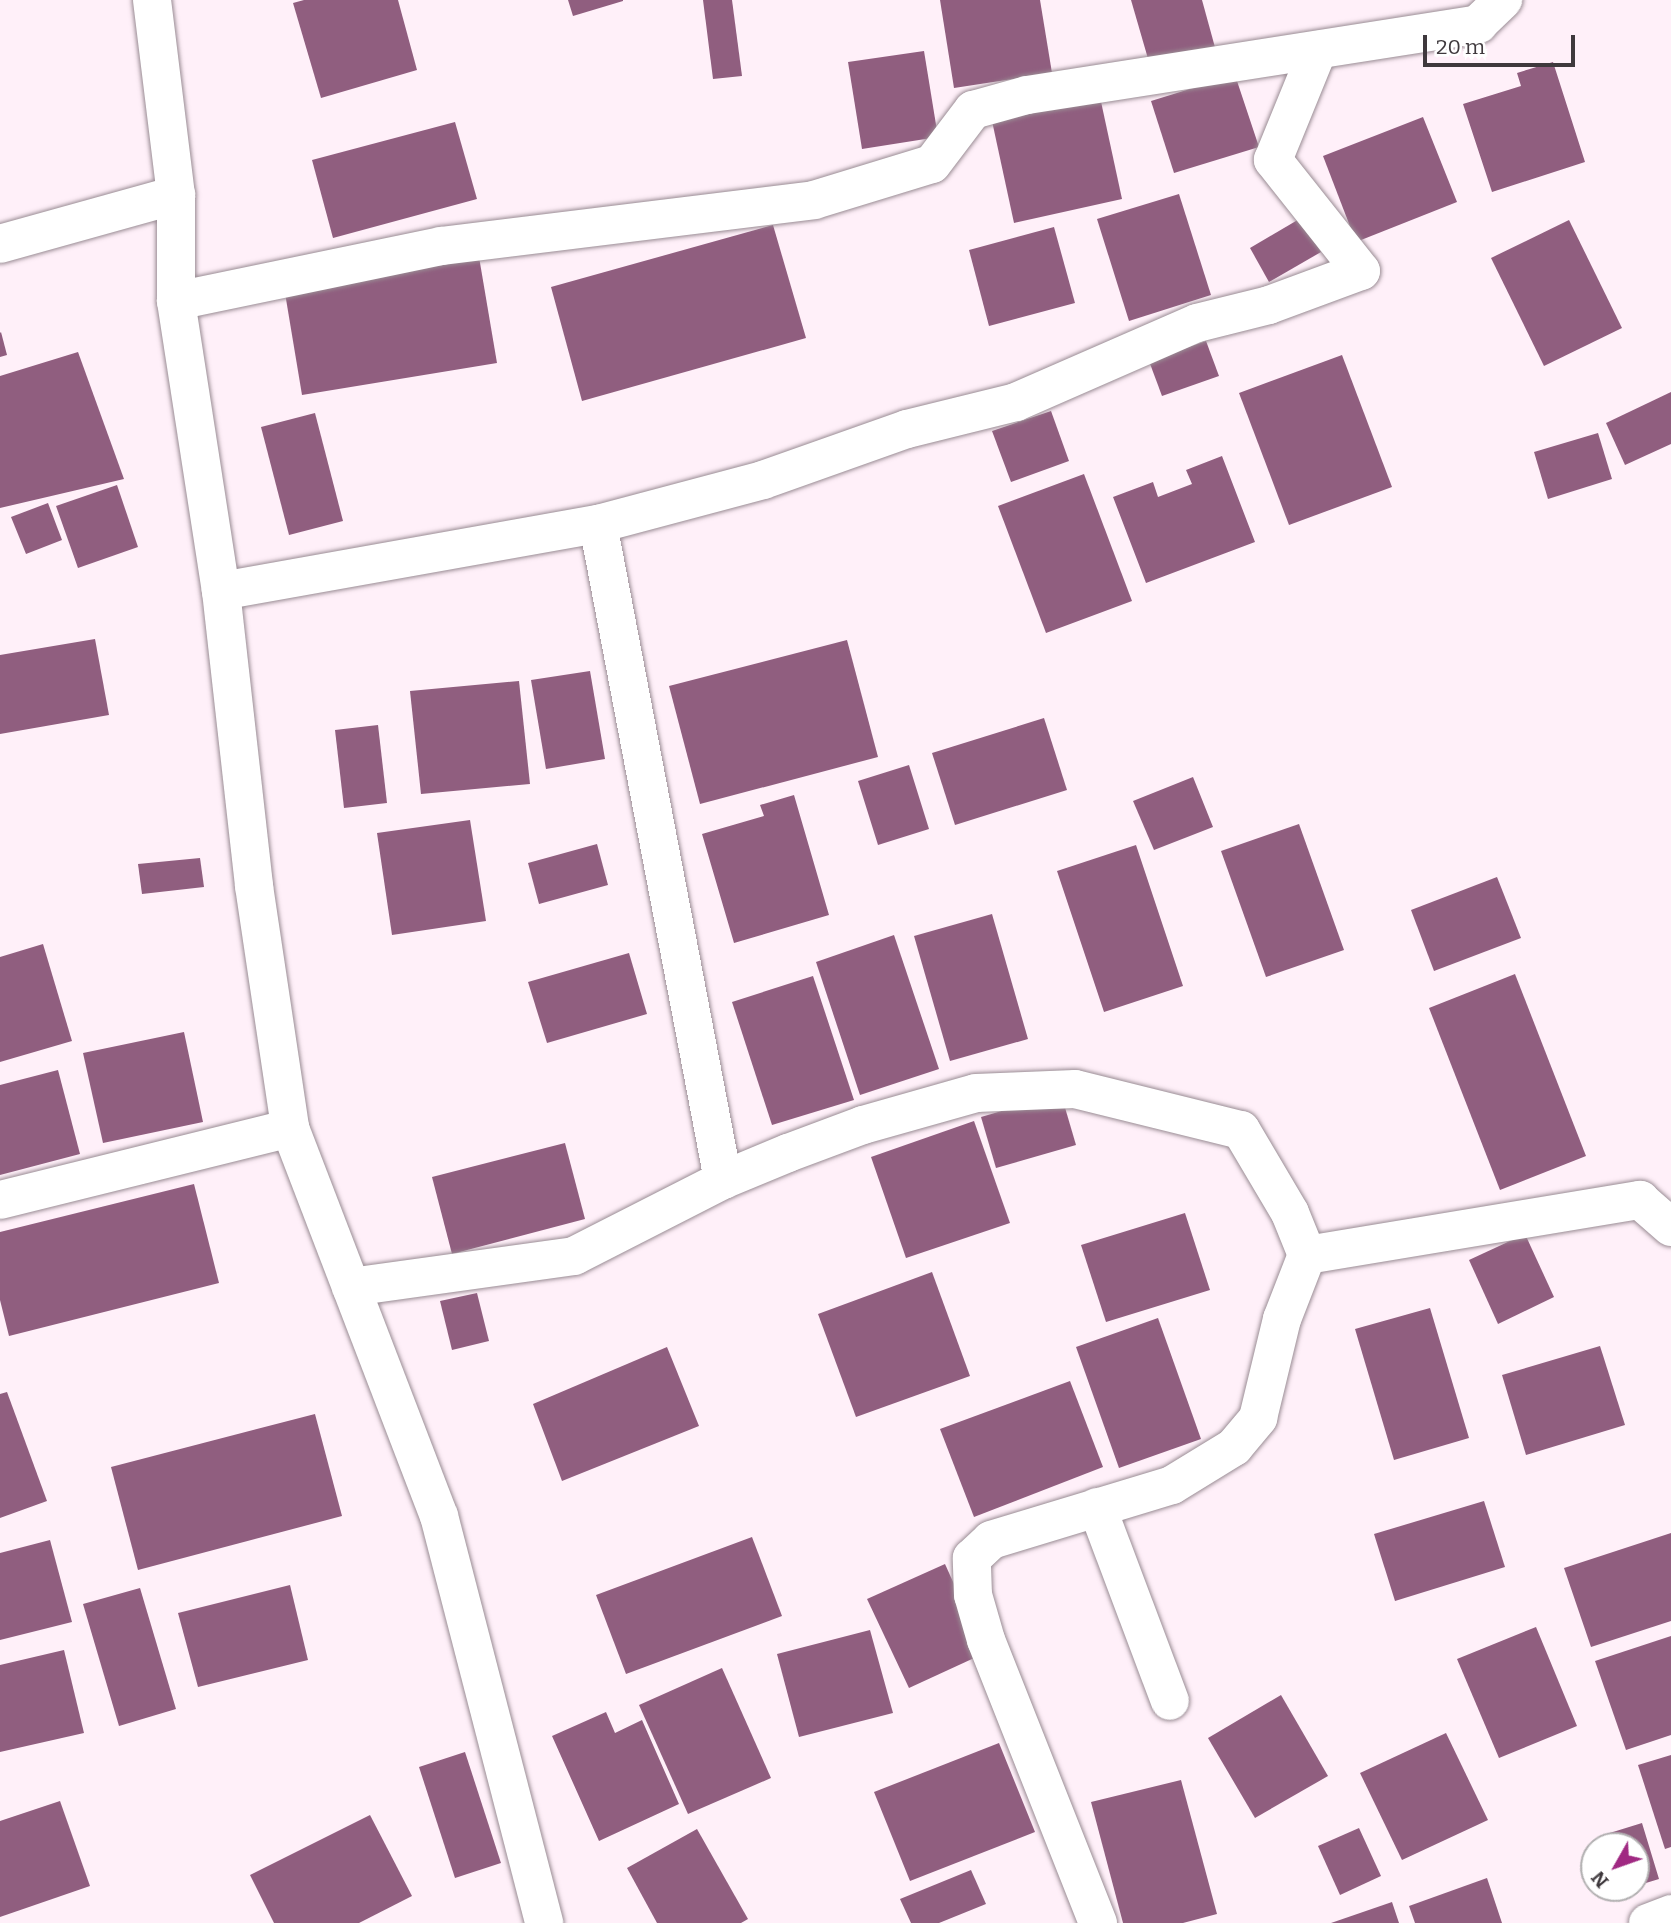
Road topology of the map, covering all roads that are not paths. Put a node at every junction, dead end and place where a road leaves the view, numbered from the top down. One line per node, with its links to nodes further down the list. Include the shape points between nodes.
1 (152, 0): 4 (street)
2 (1503, 0): 3 (street, via 1478,23)
3 (1318, 50): 6 (street, via 1027,94 973,110 932,164 814,200 441,246); 7 (street, via 1273,160 1361,271 1269,306 1197,323 1016,402 907,429 762,480)
4 (176, 195): 5 (street); 6 (street)
5 (0, 244)
6 (176, 301): 8 (street)
7 (598, 524): 8 (street); 10 (street)
8 (221, 591): 9 (street, via 254,886)
9 (289, 1128): 12 (street); 15 (street)
10 (723, 1180): 14 (street, via 863,1125 976,1093 1075,1089 1241,1130 1290,1213); 15 (street, via 574,1256)
11 (1656, 1195): 13 (street); 14 (street)
12 (0, 1200)
13 (1671, 1227)
14 (1307, 1255): 16 (street, via 1282,1319 1258,1418 1242,1437 1172,1485)
15 (351, 1287): 19 (street, via 439,1516)
16 (1097, 1507): 17 (street); 20 (street, via 991,1540 972,1558 973,1595 986,1640)
17 (1170, 1701)
18 (1671, 1914): 21 (street)
19 (544, 1923)
20 (1098, 1923)
21 (1648, 1923)

